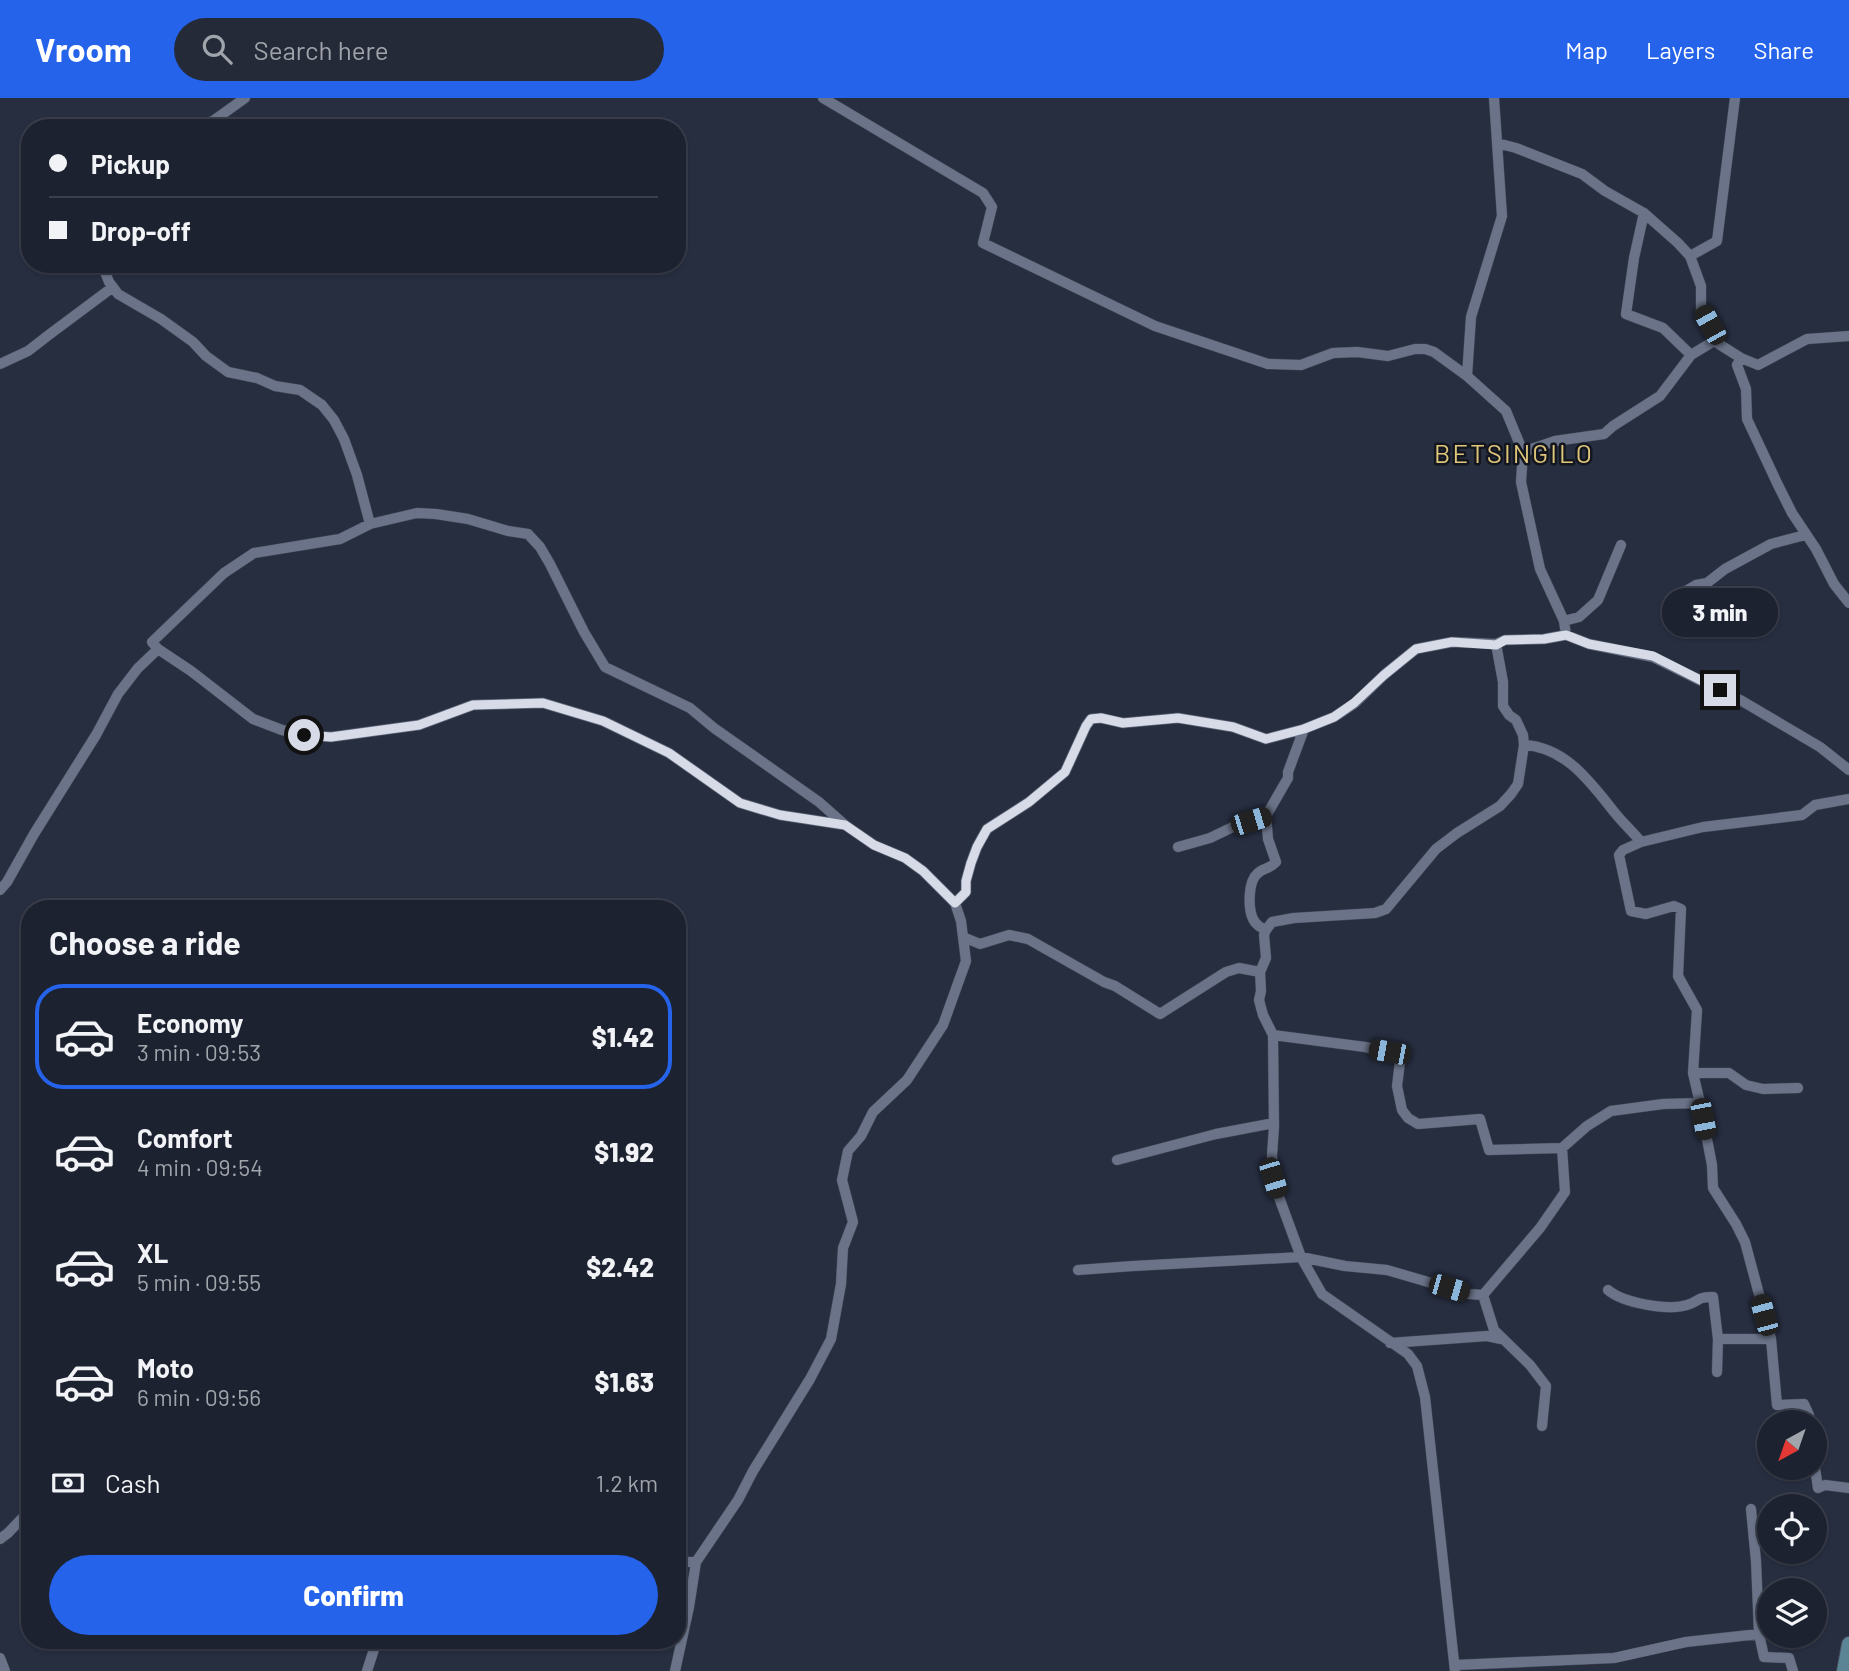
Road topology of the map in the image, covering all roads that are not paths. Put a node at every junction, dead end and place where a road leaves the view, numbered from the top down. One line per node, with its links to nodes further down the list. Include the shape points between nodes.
1 (244, 98): 5 (street)
2 (823, 98): 16 (street, via 984,193 992,207 983,243 1156,326 1268,365 1301,365 1333,353 1388,356 1425,349)
3 (1494, 98): 6 (street)
4 (1735, 98): 8 (street, via 1717,241)
5 (217, 119)
6 (1497, 143): 7 (street, via 1582,174); 16 (street, via 1502,216 1471,317)
7 (1644, 213): 8 (street); 13 (street, via 1626,314 1663,328)
8 (1690, 256): 12 (street, via 1701,286 1701,310)
9 (106, 273): 10 (street)
10 (113, 288): 15 (street, via 28,351); 18 (street, via 228,372 300,390 323,405 344,439)
11 (1849, 336): 14 (street, via 1807,340 1758,365)
12 (1714, 341): 13 (street); 14 (street)
13 (1690, 355): 17 (street, via 1660,396 1604,434 1555,441)
14 (1741, 358): 19 (street, via 1737,365 1746,389 1747,419)
15 (0, 364)
16 (1467, 376): 17 (street, via 1506,411)
17 (1523, 452): 23 (street, via 1521,482 1540,569)
18 (370, 524): 26 (street, via 340,539 254,554 224,573 152,642); 32 (street, via 417,513 436,514 528,534 550,564 605,667 690,708)
19 (1805, 535): 21 (street, via 1771,544); 22 (street)
20 (1621, 545): 23 (street, via 1598,600 1579,617)
21 (1679, 595)
22 (1849, 603)
23 (1564, 621): 24 (street)
24 (1566, 635): 25 (street, via 1505,640); 29 (street, via 1653,656 1742,701 1820,747)
25 (1496, 645): 27 (street, via 1452,642 1416,649 1345,710); 28 (street, via 1503,706 1516,720)
26 (158, 649): 32 (street, via 253,719 282,730 331,737 419,725 473,705 543,703 603,721 669,753 740,803 780,815); 35 (street, via 118,694)
27 (1304, 729): 31 (street, via 1288,778); 36 (street, via 1266,739 1233,727 1178,718 1123,723 1091,719 1065,772 987,829 971,863 966,892)
28 (1524, 745): 33 (street, via 1548,750 1574,765); 37 (street, via 1518,784 1511,794 1436,849 1385,909 1294,918 1272,922)
29 (1849, 770)
30 (1849, 799): 33 (street, via 1815,805 1802,815 1703,827)
31 (1266, 816): 34 (street); 37 (street, via 1276,862 1255,875 1250,910 1258,926)
32 (845, 825): 36 (street, via 874,845 905,858)
33 (1641, 842): 41 (street, via 1619,856 1631,911 1646,914 1674,906 1681,909 1678,976 1697,1010)
34 (1178, 847)
35 (0, 890)
36 (955, 903): 38 (street)
37 (1266, 930): 39 (street, via 1266,958)
38 (963, 937): 39 (street, via 980,944 1009,935 1028,939 1160,1014 1226,972 1239,968); 64 (street, via 966,961 943,1025 907,1080 873,1112 848,1151 842,1180 853,1222 843,1248 831,1339 738,1500)
39 (1259, 972): 40 (street, via 1259,1000)
40 (1273, 1035): 44 (street); 45 (street, via 1401,1054 1397,1086 1402,1110 1418,1124 1480,1119 1489,1150)
41 (1693, 1073): 42 (street, via 1729,1073 1746,1085 1763,1089); 43 (street)
42 (1798, 1088)
43 (1700, 1104): 45 (street, via 1611,1111); 53 (street, via 1713,1188 1745,1242)
44 (1274, 1123): 46 (street); 47 (street, via 1273,1178)
45 (1562, 1148): 50 (street, via 1565,1192)
46 (1117, 1160)
47 (1301, 1257): 48 (street); 50 (street, via 1387,1270); 54 (street, via 1322,1294)
48 (1078, 1270)
49 (1608, 1290): 52 (street, via 1623,1299 1668,1308 1713,1297)
50 (1483, 1295): 51 (street, via 1494,1330)
51 (1502, 1339): 54 (street); 57 (street, via 1546,1386)
52 (1718, 1339): 53 (street); 55 (street)
53 (1771, 1339): 56 (street, via 1777,1405 1804,1404)
54 (1390, 1343): 73 (street, via 1417,1366 1425,1397)
55 (1717, 1372)
56 (1807, 1410)
57 (1542, 1426)
58 (1817, 1480): 59 (street, via 1818,1488)
59 (1849, 1488)
60 (1751, 1510): 65 (street)
61 (21, 1519): 62 (street)
62 (0, 1539)
63 (686, 1562): 64 (street)
64 (696, 1562): 66 (street)
65 (1757, 1585)
66 (686, 1622)
67 (1757, 1634): 73 (street, via 1686,1642 1614,1658)
68 (1849, 1644): 78 (street)
69 (1761, 1648): 77 (street, via 1763,1657 1789,1658)
70 (374, 1649): 75 (street)
71 (680, 1649): 76 (street)
72 (0, 1658): 74 (street)
73 (1455, 1668)
74 (5, 1671)
75 (367, 1671)
76 (675, 1671)
77 (1793, 1671)
78 (1844, 1671)

